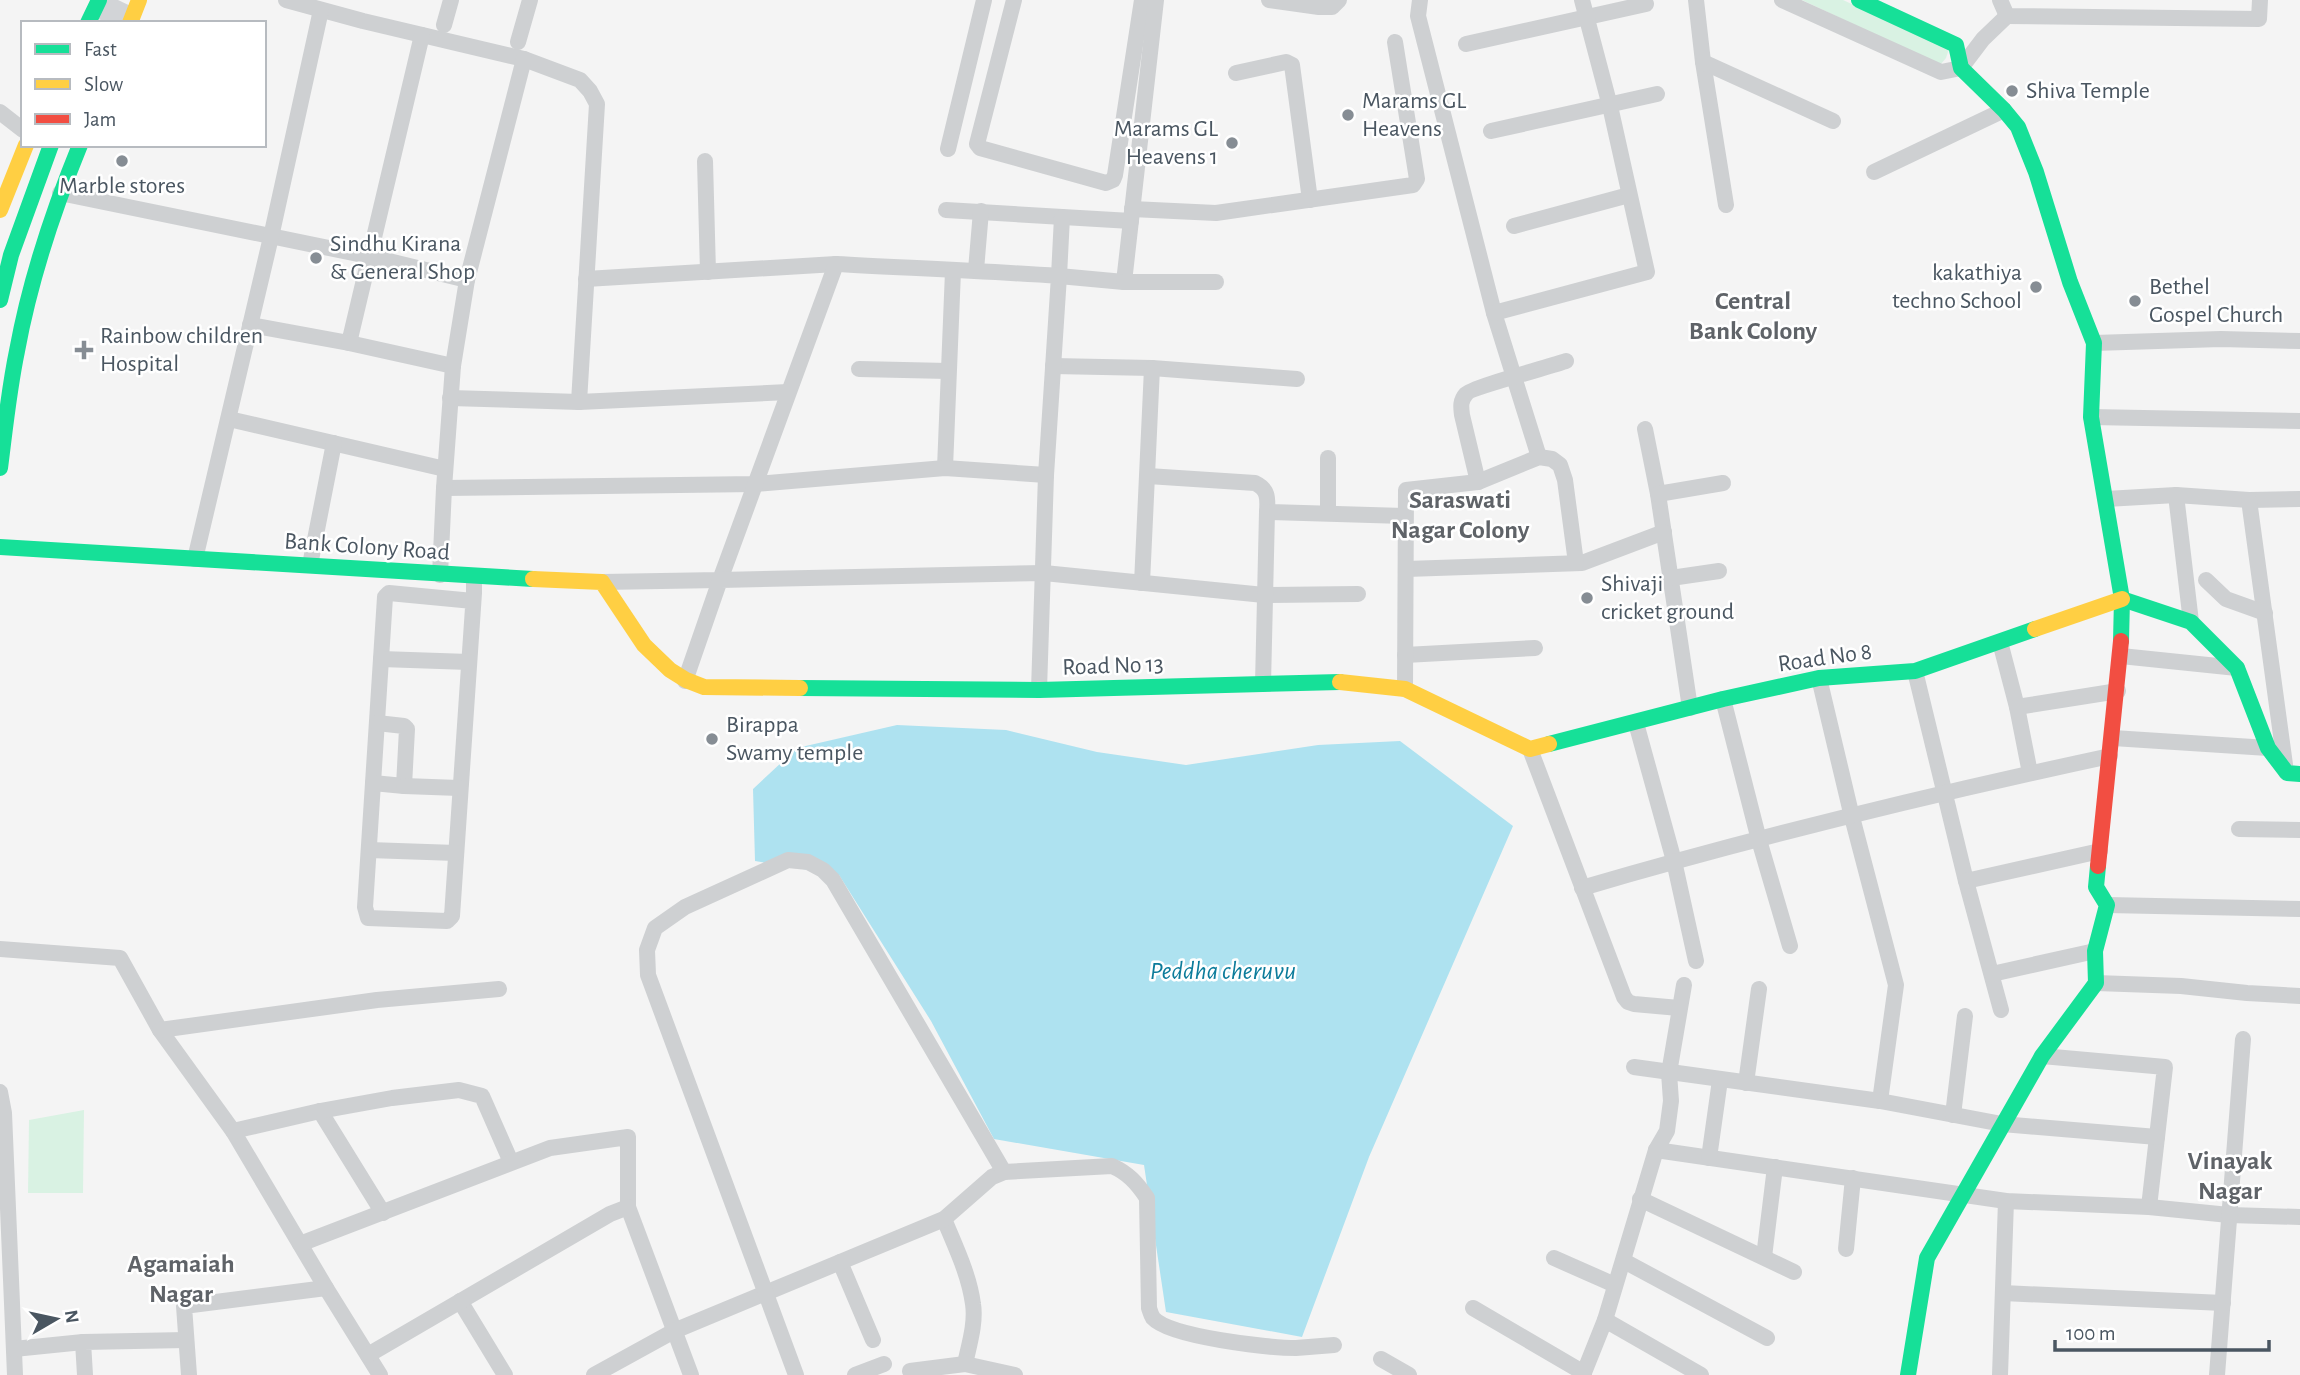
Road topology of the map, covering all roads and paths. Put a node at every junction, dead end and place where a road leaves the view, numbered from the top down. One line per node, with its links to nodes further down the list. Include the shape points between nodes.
1 (99, 0): 25 (main road)
2 (139, 0): 26 (main road)
3 (286, 0): 21 (street)
4 (451, 0): 27 (street)
5 (530, 0): 29 (street)
6 (984, 0): 46 (street)
7 (1014, 0): 8 (street, via 977,144 1106,183 1115,175)
8 (1142, 0)
9 (1156, 0): 56 (street)
10 (1269, 0): 11 (street, via 1319,8 1332,7)
11 (1339, 0)
12 (1420, 0): 71 (street, via 1418,16)
13 (1582, 0): 23 (street)
14 (1696, 0): 33 (street)
15 (1782, 0): 34 (street, via 1941,72)
16 (1858, 0): 24 (main road)
17 (1892, 0): 24 (street)
18 (2000, 0): 22 (street)
19 (2260, 0): 22 (street, via 2259,19)
20 (1646, 4): 23 (street)
21 (321, 10): 28 (street); 59 (street)
22 (2007, 16): 34 (street)
23 (1587, 17): 31 (street); 37 (street)
24 (1899, 19): 34 (main road, via 1956,45)
25 (89, 21)
26 (131, 21)
27 (444, 25)
28 (422, 35): 32 (street); 60 (street)
29 (518, 42)
30 (1395, 42): 51 (street, via 1416,183)
31 (1466, 44)
32 (524, 59): 66 (street, via 580,80 597,104); 67 (street)
33 (1703, 62): 40 (street); 52 (street)
34 (1961, 68): 38 (main road)
35 (1236, 73): 51 (street, via 1286,62 1292,65)
36 (1657, 94): 37 (street)
37 (1610, 106): 42 (street); 50 (street)
38 (2004, 110): 48 (street); 75 (main road, via 2018,127 2036,172)
39 (0, 112): 41 (street)
40 (1833, 121)
41 (21, 129)
42 (1491, 131)
43 (25, 147): 53 (main road)
44 (50, 147): 70 (main road, via 11,255)
45 (79, 147): 49 (main road)
46 (948, 149)
47 (705, 161): 64 (street)
48 (1874, 172)
49 (60, 193): 59 (street); 94 (main road, via 24,315)
50 (1629, 195): 58 (street); 71 (street, via 1647,272)
51 (1310, 200): 56 (street, via 1216,213)
52 (1726, 205)
53 (0, 210)
54 (946, 210): 55 (street)
55 (981, 211): 57 (street); 62 (street)
56 (1132, 215): 57 (street); 68 (street)
57 (1062, 217): 65 (street)
58 (1514, 226)
59 (271, 237): 60 (street); 72 (street)
60 (368, 256): 67 (street); 74 (street)
61 (836, 264): 63 (street); 64 (street); 84 (street)
62 (976, 270): 63 (street); 65 (street)
63 (953, 271): 81 (street)
64 (708, 272): 66 (street)
65 (1059, 276): 68 (street); 78 (street)
66 (586, 279): 86 (street)
67 (467, 280): 77 (street)
68 (1124, 282): 69 (street)
69 (1216, 282)
70 (0, 300)
71 (1494, 313): 82 (street)
72 (250, 325): 74 (street); 88 (street)
73 (2300, 341): 75 (street)
74 (349, 343): 77 (street)
75 (2094, 343): 87 (main road)
76 (1566, 361): 82 (street)
77 (453, 366): 85 (street)
78 (1053, 366): 80 (street); 97 (street)
79 (859, 369): 81 (street)
80 (1152, 369): 83 (street); 98 (street)
81 (948, 370): 95 (street)
82 (1513, 378): 92 (street); 99 (street, via 1475,387 1466,392 1461,404)
83 (1297, 379)
84 (788, 392): 86 (street); 101 (street)
85 (450, 398): 86 (street); 96 (street)
86 (579, 402)
87 (2091, 417): 89 (street); 105 (main road)
88 (229, 419): 91 (street); 113 (street)
89 (2300, 421)
90 (1646, 429): 103 (street)
91 (334, 443): 96 (street); 115 (street)
92 (1539, 457): 99 (street); 114 (street, via 1560,465)
93 (1328, 458): 109 (street)
94 (0, 468)
95 (945, 468): 97 (street); 101 (street)
96 (445, 469): 102 (street)
97 (1046, 475): 118 (street)
98 (1148, 476): 108 (street, via 1255,483 1264,487); 125 (street)
99 (1478, 482): 110 (street, via 1406,490)
100 (1723, 483): 103 (street)
101 (756, 484): 102 (street); 122 (street)
102 (444, 488): 119 (street)
103 (1658, 494): 111 (street)
104 (2176, 495): 105 (street); 107 (street); 131 (street)
105 (2106, 499): 128 (main road)
106 (2300, 499): 107 (street)
107 (2249, 500): 130 (street)
108 (1267, 512): 109 (street); 127 (street)
109 (1328, 512): 110 (street)
110 (1404, 516): 116 (street)
111 (1664, 532): 114 (street); 121 (street)
112 (0, 547): 113 (main road, Bank Colony Road)
113 (195, 559): 115 (main road, Bank Colony Road)
114 (1576, 563): 116 (street)
115 (310, 565): 119 (main road, Bank Colony Road)
116 (1406, 569): 134 (street)
117 (1719, 570): 121 (street)
118 (1044, 573): 122 (street); 125 (street); 144 (street)
119 (440, 575): 120 (main road, Bank Colony Road)
120 (474, 577): 124 (main road, Bank Colony Road); 129 (street)
121 (1671, 578): 148 (street)
122 (720, 580): 124 (street); 141 (street)
123 (2206, 580): 130 (street, via 2226,598)
124 (602, 582): 141 (main road, via 637,638)
125 (1142, 583): 127 (street)
126 (1358, 594): 127 (street)
127 (1264, 595): 142 (street)
128 (2122, 599): 131 (main road); 132 (main road, Road No 8); 135 (main road)
129 (473, 601): 136 (street, via 388,593); 137 (street)
130 (2265, 613): 156 (street)
131 (2191, 622): 138 (main road)
132 (2000, 642): 139 (main road, Road No 8); 147 (street)
133 (1535, 648): 134 (street)
134 (1405, 655): 143 (street)
135 (2121, 656): 138 (street); 145 (main road)
136 (381, 659): 137 (street); 149 (street)
137 (469, 662): 159 (street)
138 (2237, 668): 152 (main road)
139 (1915, 671): 140 (main road, Road No 8); 160 (street)
140 (1819, 678): 146 (main road, Road No 8); 161 (street)
141 (685, 681): 144 (main road, Road No 13, via 704,687)
142 (1264, 684): 143 (main road, Road No 13, via 1334,681); 144 (main road, Road No 13)
143 (1405, 689): 153 (main road, Road No 13)
144 (1039, 690)
145 (2118, 691): 147 (street); 151 (main road)
146 (1723, 699): 148 (main road, Road No 8); 164 (street)
147 (2017, 707): 155 (street)
148 (1690, 708): 150 (main road, Road No 8)
149 (377, 723): 157 (street); 158 (street, via 407,729)
150 (1636, 723): 153 (main road, Road No 8); 168 (street)
151 (2113, 738): 152 (street); 154 (main road)
152 (2268, 748): 156 (main road)
153 (1530, 749): 170 (street)
154 (2110, 756): 155 (street); 166 (main road)
155 (2030, 773): 160 (street)
156 (2293, 774)
157 (373, 783): 158 (street); 165 (street)
158 (404, 786): 159 (street)
159 (459, 788): 167 (street)
160 (1944, 794): 161 (street); 169 (street)
161 (1852, 817): 164 (street); 194 (street, via 1896,985)
162 (2239, 830): 163 (street)
163 (2300, 830)
164 (1759, 840): 168 (street); 173 (street)
165 (369, 850): 167 (street); 167 (street, via 368,918 447,921 452,916)
166 (2100, 851): 169 (street); 171 (main road, via 2096,887)
167 (456, 853)
168 (1674, 861): 170 (street); 176 (street)
169 (1966, 881): 177 (street)
170 (1582, 888): 183 (street, via 1628,1002)
171 (2106, 905): 172 (street); 175 (main road)
172 (2300, 909)
173 (1790, 946)
174 (0, 949): 186 (street, via 120,958)
175 (2095, 951): 177 (street); 178 (main road)
176 (1696, 961)
177 (1992, 974): 184 (street)
178 (2096, 983): 182 (street); 188 (main road)
179 (1684, 985): 183 (street)
180 (499, 989): 186 (street, via 377,1000)
181 (1759, 989): 192 (street)
182 (2300, 996)
183 (1679, 1008): 190 (street)
184 (2001, 1010)
185 (1965, 1016): 196 (street)
186 (160, 1030): 198 (street)
187 (2243, 1039): 212 (street)
188 (2042, 1056): 197 (main road); 199 (street, via 2165,1067)
189 (1634, 1067): 190 (street)
190 (1669, 1073): 191 (street); 200 (street, via 1667,1131)
191 (1720, 1080): 192 (street); 201 (street)
192 (1746, 1083): 194 (street)
193 (0, 1092): 236 (street)
194 (1880, 1101): 196 (street)
195 (320, 1111): 198 (street); 202 (street, via 459,1090 482,1096); 211 (street)
196 (1953, 1115): 197 (street)
197 (2002, 1124): 199 (street); 206 (main road)
198 (233, 1131): 215 (street)
199 (2157, 1137): 209 (street)
200 (1656, 1150): 201 (street); 207 (street)
201 (1709, 1157): 203 (street)
202 (511, 1162): 210 (street, via 550,1148 628,1137); 211 (street)
203 (1774, 1167): 205 (street); 218 (street)
204 (1004, 1172): 214 (street); 224 (street, via 823,870 808,862 788,860 685,906 655,928 647,950 648,975); 235 (street, via 1112,1166 1138,1183 1147,1198 1149,1308 1153,1318 1166,1326 1252,1345)
205 (1853, 1178): 206 (street); 216 (street)
206 (1963, 1194): 208 (street); 255 (main road, via 1927,1258)
207 (1640, 1199): 218 (street); 219 (street)
208 (2006, 1201): 209 (street); 225 (street)
209 (2149, 1207): 212 (street)
210 (628, 1208): 226 (street); 230 (street)
211 (383, 1213): 215 (street)
212 (2229, 1215): 213 (street); 227 (street)
213 (2300, 1217)
214 (944, 1219): 220 (street); 240 (street, via 973,1305)
215 (300, 1244): 223 (street)
216 (1846, 1249)
217 (1554, 1258): 222 (street)
218 (1764, 1258): 221 (street)
219 (1624, 1261): 222 (street); 231 (street)
220 (840, 1262): 224 (street); 232 (street)
221 (1794, 1272)
222 (1615, 1285): 229 (street)
223 (326, 1288): 233 (street, via 184,1306); 237 (street)
224 (765, 1293): 230 (street); 250 (street)
225 (2003, 1293): 227 (street); 256 (street)
226 (460, 1301): 237 (street); 247 (street)
227 (2223, 1303): 257 (street)
228 (1473, 1308): 242 (street)
229 (1605, 1320): 242 (street); 254 (street)
230 (674, 1331): 248 (street); 249 (street)
231 (1767, 1338)
232 (873, 1339)
233 (186, 1340): 234 (street); 245 (street)
234 (83, 1342): 236 (street); 244 (street)
235 (1334, 1345)
236 (14, 1349): 243 (street)
237 (368, 1355): 246 (street)
238 (1381, 1359): 253 (street)
239 (884, 1364): 251 (street)
240 (965, 1364): 241 (street); 252 (street)
241 (910, 1371)
242 (1583, 1374)
243 (15, 1375)
244 (85, 1375)
245 (189, 1375)
246 (380, 1375)
247 (505, 1375)
248 (594, 1375)
249 (691, 1375)
250 (796, 1375)
251 (855, 1375)
252 (1015, 1375)
253 (1409, 1375)
254 (1701, 1375)
255 (1908, 1375)
256 (2000, 1375)
257 (2217, 1375)

